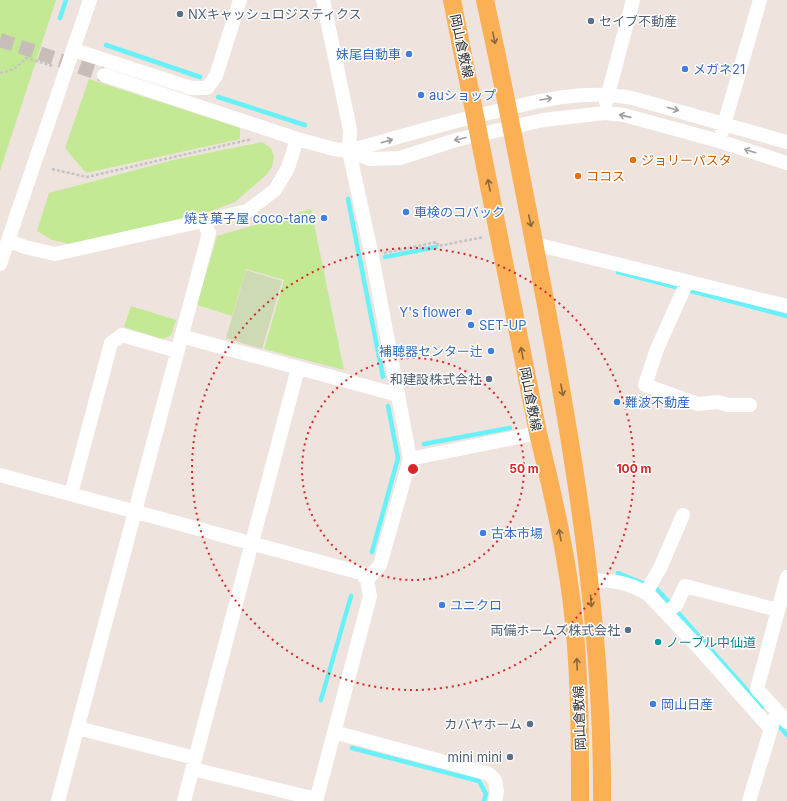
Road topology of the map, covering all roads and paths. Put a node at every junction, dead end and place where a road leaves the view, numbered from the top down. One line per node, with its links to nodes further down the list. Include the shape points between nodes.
1 (90, 0): 8 (street)
2 (240, 0): 8 (street, via 216,76 207,88 191,88)
3 (323, 0): 23 (street, via 350,130)
4 (452, 0): 15 (main road, 岡山倉敷線)
5 (485, 0): 13 (main road, 岡山倉敷線, one-way to 13)
6 (633, 0): 12 (street)
7 (760, 0): 16 (street)
8 (74, 50): 28 (street)
9 (54, 66): 10 (path, via 26,58 10,71)
10 (0, 73)
11 (104, 75): 17 (street)
12 (607, 94): 13 (street, one-way to 12, via 564,96); 14 (street); 16 (street, one-way to 16, via 632,98)
13 (508, 108): 15 (street); 18 (main road, 岡山倉敷線)
14 (605, 113): 18 (street, via 543,120); 21 (street, one-way to 14, via 624,115)
15 (476, 116): 19 (main road, 岡山倉敷線); 23 (street, one-way to 15)
16 (724, 124): 21 (street); 22 (street)
17 (257, 126): 20 (street); 25 (path, via 253,139 87,177)
18 (511, 128): 19 (street); 29 (main road, 岡山倉敷線, one-way to 29)
19 (480, 135): 23 (street, one-way to 23, via 400,158 370,159); 39 (main road, 岡山倉敷線, one-way to 19)
20 (297, 139): 23 (street, via 334,150); 26 (street, via 288,168 275,190 247,211)
21 (719, 141): 24 (street, one-way to 21)
22 (787, 142)
23 (349, 151): 30 (street)
24 (787, 163)
25 (52, 169)
26 (202, 220): 28 (street, via 56,254); 34 (street, via 209,232)
27 (486, 236): 30 (path, via 438,246 437,242)
28 (9, 241): 31 (street)
29 (534, 244): 32 (street); 48 (main road, 岡山倉敷線, one-way to 48, via 570,429)
30 (372, 256): 37 (street)
31 (0, 264)
32 (685, 287): 33 (street); 38 (street, via 657,349 645,385 698,404 718,402)
33 (787, 306)
34 (181, 336): 35 (street); 36 (street)
35 (177, 351): 42 (street, via 122,335 111,343); 43 (street)
36 (298, 368): 37 (street); 45 (street)
37 (398, 395): 40 (street)
38 (750, 405)
39 (538, 433): 40 (street); 62 (main road, 岡山倉敷線, one-way to 39, via 579,699 574,622 554,500)
40 (410, 460): 47 (street, via 380,565)
41 (0, 475): 42 (street)
42 (71, 494): 43 (street)
43 (135, 511): 45 (street); 54 (street)
44 (683, 515): 49 (street)
45 (252, 543): 47 (street, via 353,569); 57 (street)
46 (787, 577): 51 (street)
47 (367, 580): 56 (street, via 370,596)
48 (589, 581): 49 (street, via 613,581 640,589); 63 (main road, 岡山倉敷線, one-way to 63, via 599,702)
49 (649, 588): 50 (street)
50 (671, 609): 51 (street, via 685,586); 55 (street)
51 (778, 610): 52 (street, via 757,688)
52 (777, 712): 53 (street); 55 (street)
53 (787, 722)
54 (78, 728): 57 (street); 59 (street)
55 (770, 728): 64 (street)
56 (334, 732): 58 (street); 61 (street, via 490,774 495,780)
57 (194, 763): 58 (street); 60 (street)
58 (316, 800)
59 (58, 801)
60 (184, 801)
61 (495, 801)
62 (580, 801)
63 (602, 801)
64 (749, 801)

